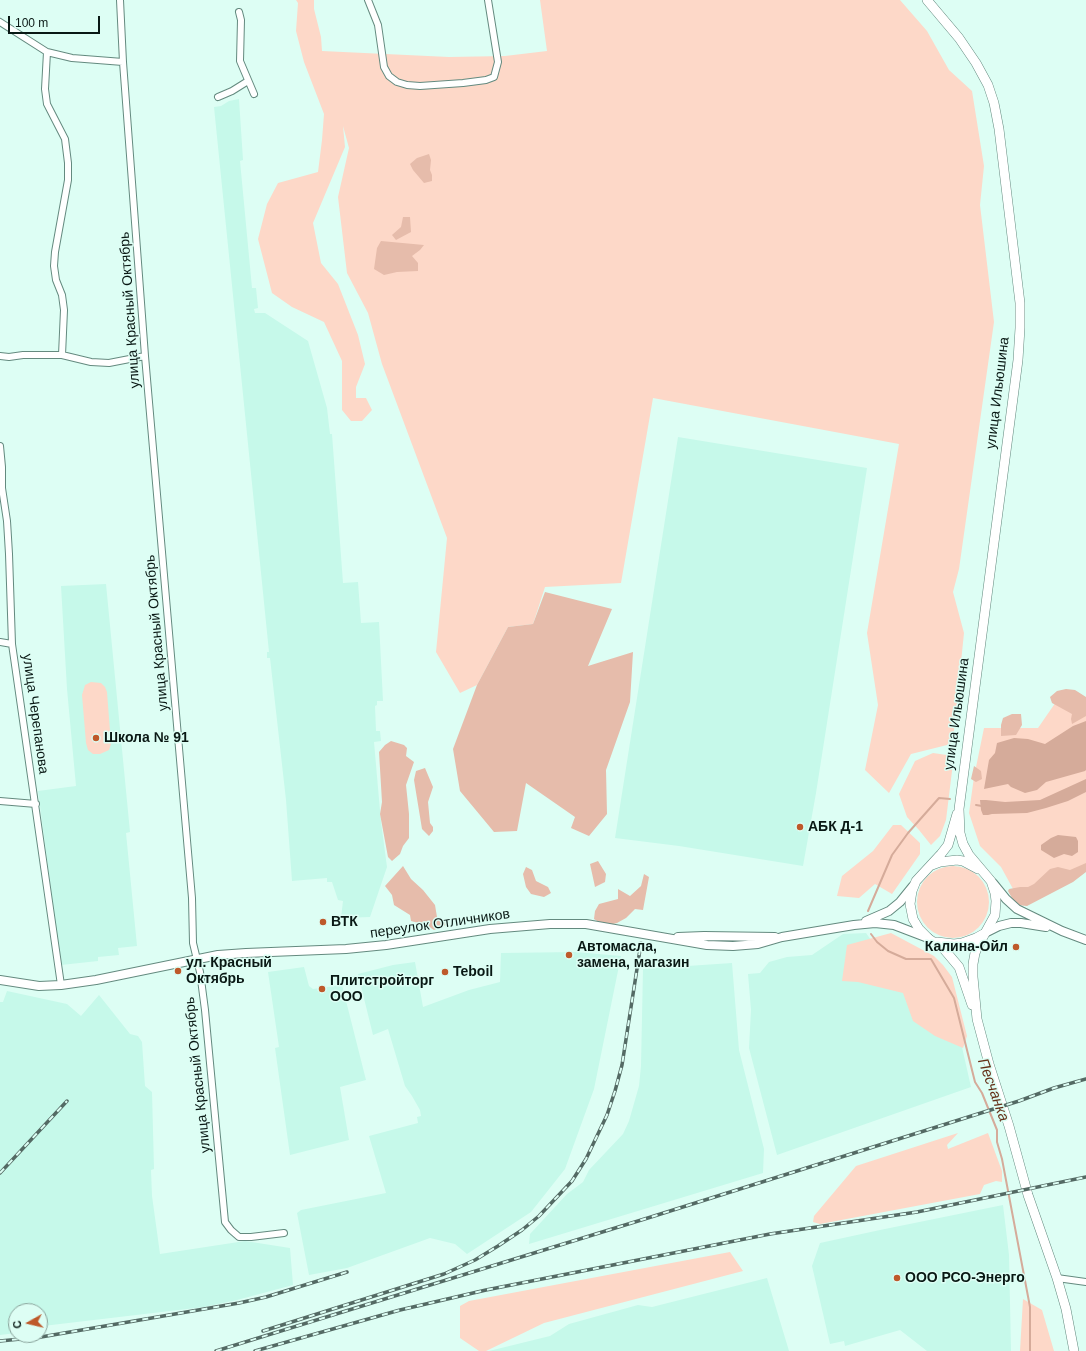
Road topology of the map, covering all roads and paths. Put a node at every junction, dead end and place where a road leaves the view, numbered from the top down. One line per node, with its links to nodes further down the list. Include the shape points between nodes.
1 (120, 0): 8 (street, улица Красный Октябрь)
2 (368, 0): 3 (street, via 379,29 384,67 397,82 420,86 486,80 494,76 498,62)
3 (488, 0)
4 (927, 0): 21 (highway, улица Ильюшина, via 960,38 976,63 994,103 1020,303 1018,360)
5 (239, 12): 9 (street, via 240,61)
6 (0, 22): 7 (street)
7 (47, 52): 8 (street, via 72,58); 12 (street, via 47,104 65,139 68,163 68,180 54,266 64,310)
8 (123, 62): 14 (street, улица Красный Октябрь)
9 (248, 81): 10 (street); 11 (street)
10 (254, 94)
11 (218, 97)
12 (62, 355): 13 (street); 14 (street, via 91,362 109,363)
13 (0, 356)
14 (145, 356): 31 (street, улица Красный Октябрь, via 192,898 193,943)
15 (0, 446): 16 (street, улица Черепанова)
16 (1, 488): 18 (street, улица Черепанова, via 8,527)
17 (0, 642): 18 (street)
18 (12, 644): 20 (street, улица Черепанова)
19 (0, 801): 20 (street)
20 (36, 804): 33 (street, улица Черепанова)
21 (959, 809): 22 (highway, via 948,845); 23 (highway, via 963,844 969,856)
22 (931, 866): 23 (highway, via 957,860); 24 (highway)
23 (985, 872): 25 (highway)
24 (916, 881): 26 (main road, via 900,902 889,911); 29 (highway, via 910,897 911,913 919,929)
25 (991, 881): 27 (main road, via 1017,909); 28 (highway, via 996,907 991,925)
26 (854, 925): 29 (main road, via 888,924); 31 (main road, переулок Отличников, via 782,937 669,938 586,924 550,924 490,929 346,949 246,953)
27 (1056, 928): 28 (main road, via 1016,922); 30 (main road)
28 (985, 933): 29 (highway, via 962,943); 34 (highway, via 973,964)
29 (931, 940): 34 (highway, via 948,954 958,967)
30 (1086, 940)
31 (197, 959): 33 (main road, переулок Отличников); 35 (street, улица Красный Октябрь, via 225,1222 239,1237)
32 (0, 980): 33 (main road, переулок Отличников, via 39,986)
33 (61, 985)
34 (977, 1019): 36 (highway, via 1028,1195)
35 (284, 1233)
36 (1057, 1278): 37 (street); 38 (highway)
37 (1086, 1282)
38 (1074, 1351)

